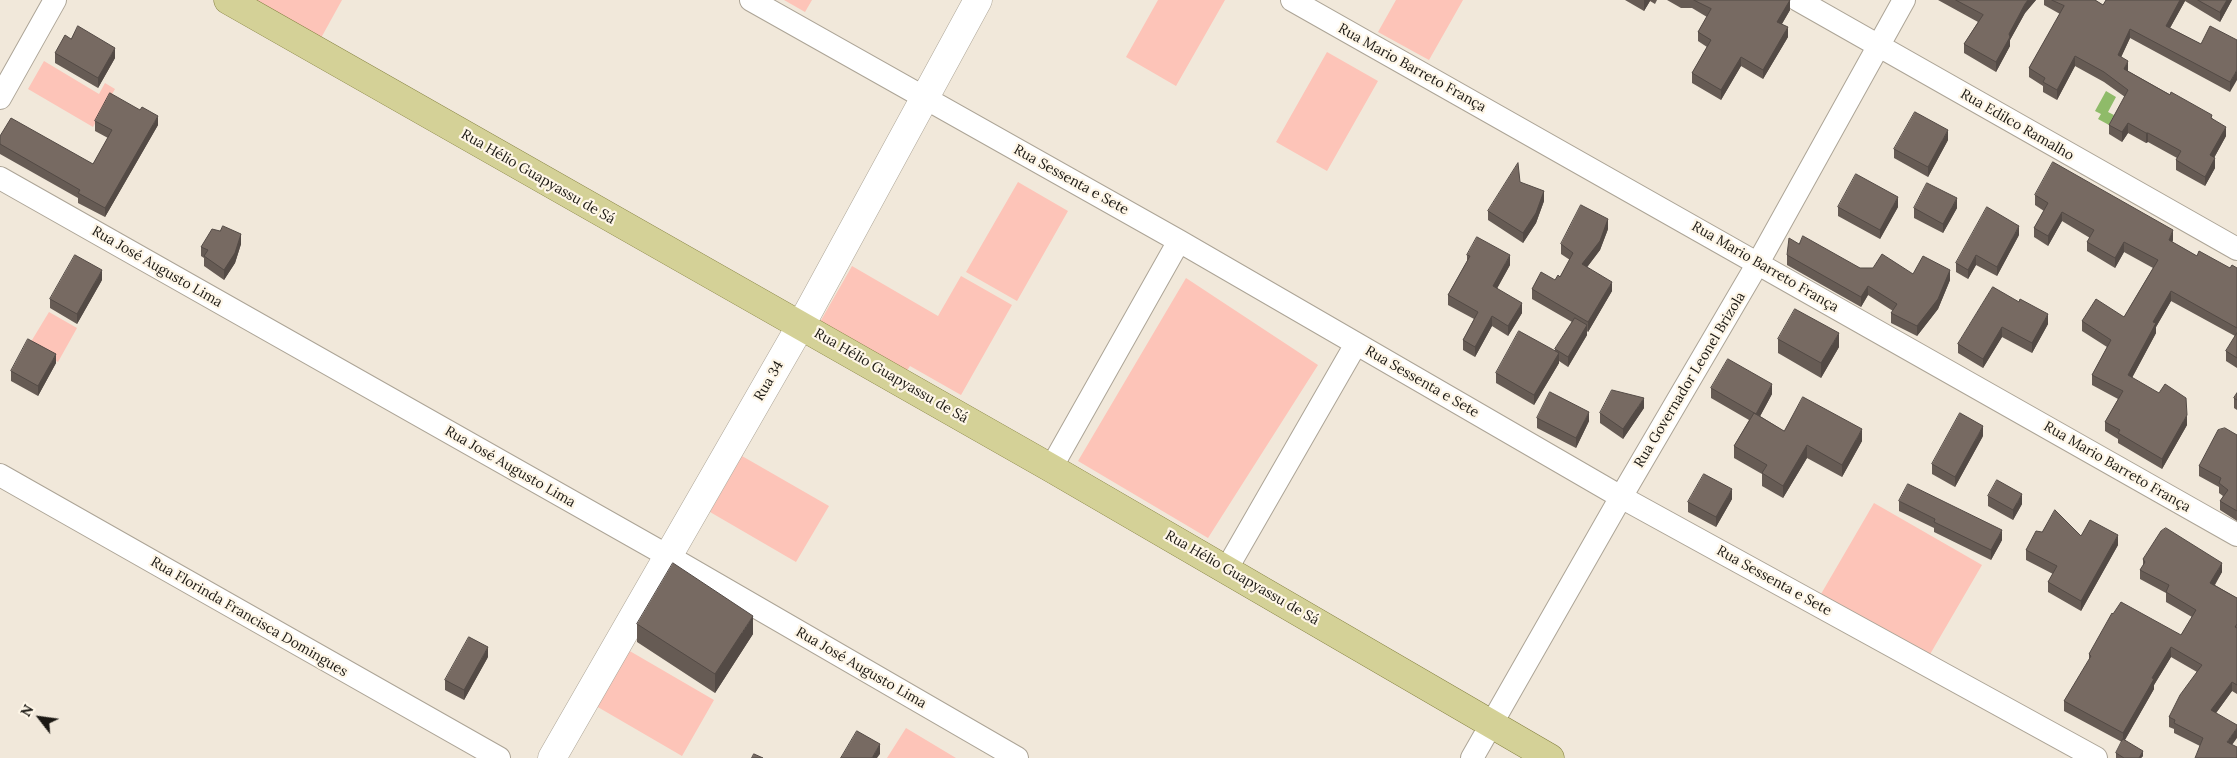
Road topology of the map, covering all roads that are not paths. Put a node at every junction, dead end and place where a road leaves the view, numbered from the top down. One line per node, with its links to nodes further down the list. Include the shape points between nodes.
1 (56, 0): 9 (street)
2 (228, 0): 15 (main road, Rua Hélio Guapyassu de Sá)
3 (751, 0): 10 (street, Rua Sessenta e Sete)
4 (978, 0): 10 (street, Rua 34)
5 (1292, 0): 14 (street, Rua Mario Barreto França)
6 (1798, 0): 8 (street, Rua Edilco Ramalho)
7 (1904, 0): 8 (street, Rua Governador Leonel Brizola)
8 (1878, 46): 13 (street, Rua Edilco Ramalho); 14 (street, Rua Governador Leonel Brizola)
9 (0, 98)
10 (924, 98): 12 (street, Rua Sessenta e Sete); 15 (street, Rua 34)
11 (0, 178): 21 (street, Rua José Augusto Lima)
12 (1179, 242): 16 (street, Rua Sessenta e Sete); 17 (street)
13 (2237, 249)
14 (1758, 263): 19 (street, Rua Governador Leonel Brizola); 20 (street, Rua Mario Barreto França)
15 (801, 325): 17 (main road, Rua Hélio Guapyassu de Sá); 21 (street, Rua 34)
16 (1356, 344): 19 (street, Rua Sessenta e Sete); 22 (street)
17 (1051, 468): 22 (main road, Rua Hélio Guapyassu de Sá)
18 (0, 475): 24 (street, Rua Florinda Francisca Domingues)
19 (1621, 497): 23 (street, Rua Governador Leonel Brizola); 29 (street, Rua Sessenta e Sete)
20 (2237, 535)
21 (668, 556): 25 (street, Rua 34); 26 (street, Rua José Augusto Lima)
22 (1226, 570): 23 (main road, Rua Hélio Guapyassu de Sá)
23 (1491, 724): 27 (street, Rua Governador Leonel Brizola); 28 (main road, Rua Hélio Guapyassu de Sá)
24 (499, 758)
25 (552, 758)
26 (1018, 758)
27 (1472, 758)
28 (1550, 758)
29 (2096, 758)

